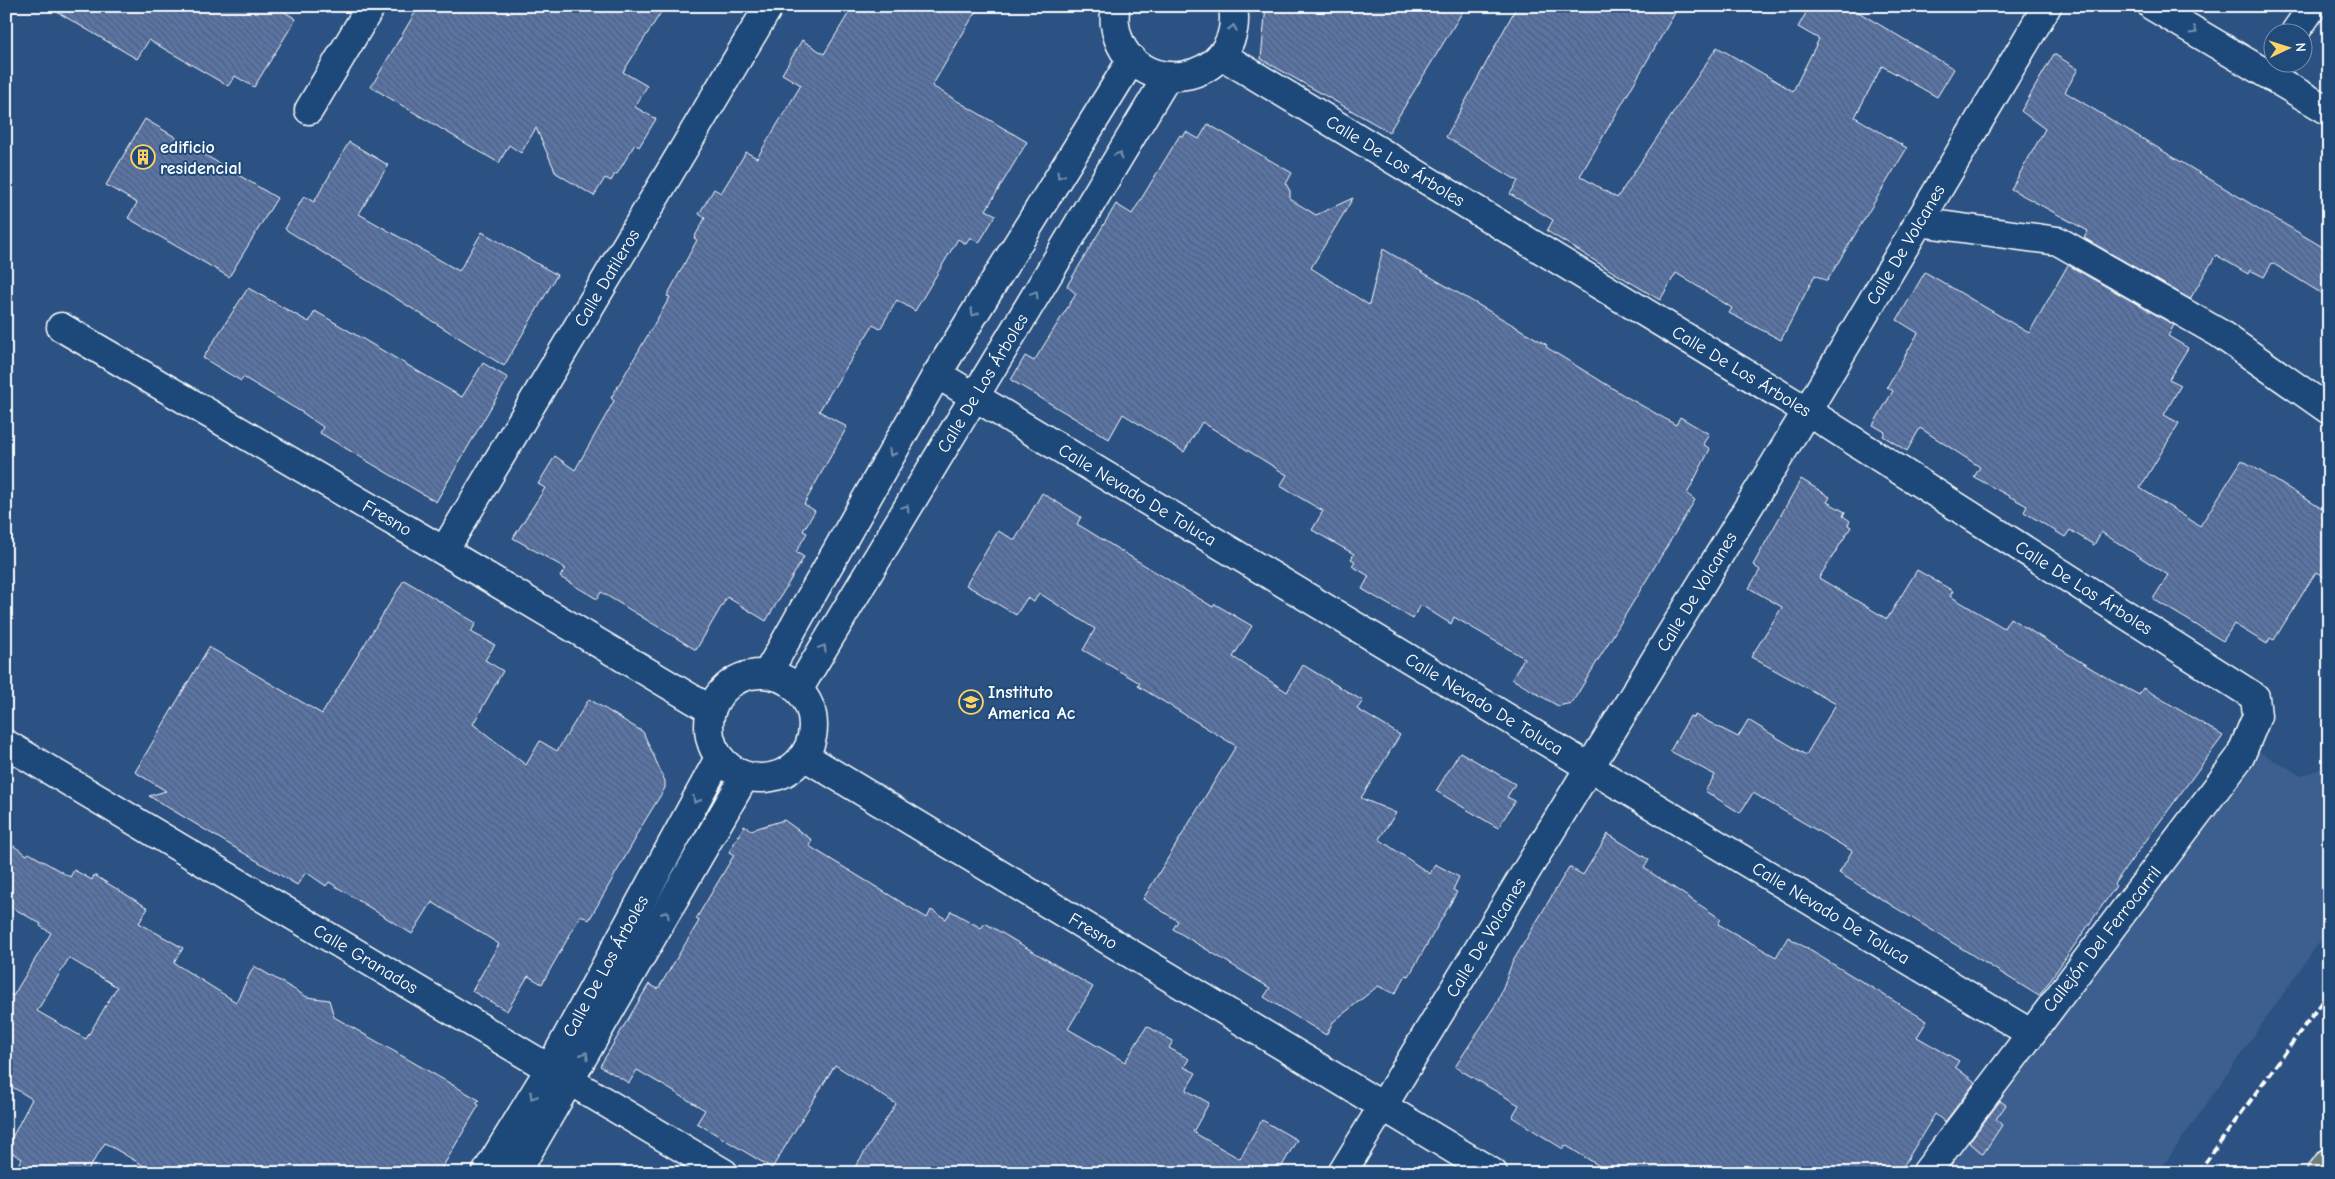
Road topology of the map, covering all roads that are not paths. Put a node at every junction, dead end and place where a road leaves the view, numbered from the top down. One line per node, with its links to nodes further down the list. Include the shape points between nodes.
1 (371, 6): 14 (street)
2 (769, 6): 22 (street, Calle Datileros)
3 (1115, 6): 10 (street, via 1115,25 1121,44)
4 (1233, 6): 9 (street, one-way to 4, via 1232,37)
5 (2047, 6): 16 (street, Calle De Volcanes)
6 (2152, 6): 11 (street, one-way to 11)
7 (2313, 6): 8 (street)
8 (2302, 22)
9 (1222, 55): 13 (street, via 1206,68 1187,76); 20 (street, Calle De Los Árboles)
10 (1132, 60): 13 (street, via 1147,71); 18 (street, one-way to 18)
11 (2262, 64)
12 (2275, 72): 15 (street)
13 (1167, 77): 19 (street, Calle De Los Árboles, one-way to 13)
14 (309, 110)
15 (2329, 111)
16 (1918, 222): 20 (street, Calle De Volcanes); 21 (street, via 2058,241 2219,333)
17 (61, 327): 22 (street, Fresno)
18 (937, 374): 19 (street, Calle Nevado De Toluca); 23 (street, one-way to 23)
19 (974, 396): 24 (street, Calle De Los Árboles, one-way to 19); 30 (street, Calle Nevado De Toluca)
20 (1806, 410): 25 (street, Calle De Los Árboles); 30 (street, Calle De Volcanes)
21 (2329, 410)
22 (444, 550): 26 (street, Fresno)
23 (767, 674): 24 (street, via 784,679); 26 (street, via 748,675 732,682 719,694)
24 (798, 690): 28 (street, via 809,705 813,722 811,741)
25 (2255, 697): 32 (street, Callejón Del Ferrocarril, via 2257,716 2240,757)
26 (711, 710): 29 (street, via 708,727 711,743)
27 (6, 744): 33 (street, Calle Granados)
28 (804, 756): 31 (street, via 792,768 778,775); 34 (street, Fresno)
29 (719, 758): 31 (street); 33 (street, Calle De Los Árboles, one-way to 33)
30 (1590, 767): 32 (street, Calle Nevado De Toluca); 34 (street, Calle De Volcanes)
31 (746, 776): 33 (street, Calle De Los Árboles, one-way to 31)
32 (2030, 1032): 41 (street, Callejón Del Ferrocarril)
33 (560, 1074): 36 (street, Calle De Los Árboles, one-way to 36); 37 (street, Calle De Los Árboles); 38 (street, Calle Granados)
34 (1383, 1106): 39 (street, Calle De Volcanes); 40 (street, Fresno)
35 (2329, 1162): 42 (main road)
36 (486, 1173)
37 (516, 1173)
38 (724, 1173)
39 (1342, 1173)
40 (1492, 1173)
41 (1926, 1173)
42 (2321, 1173)

